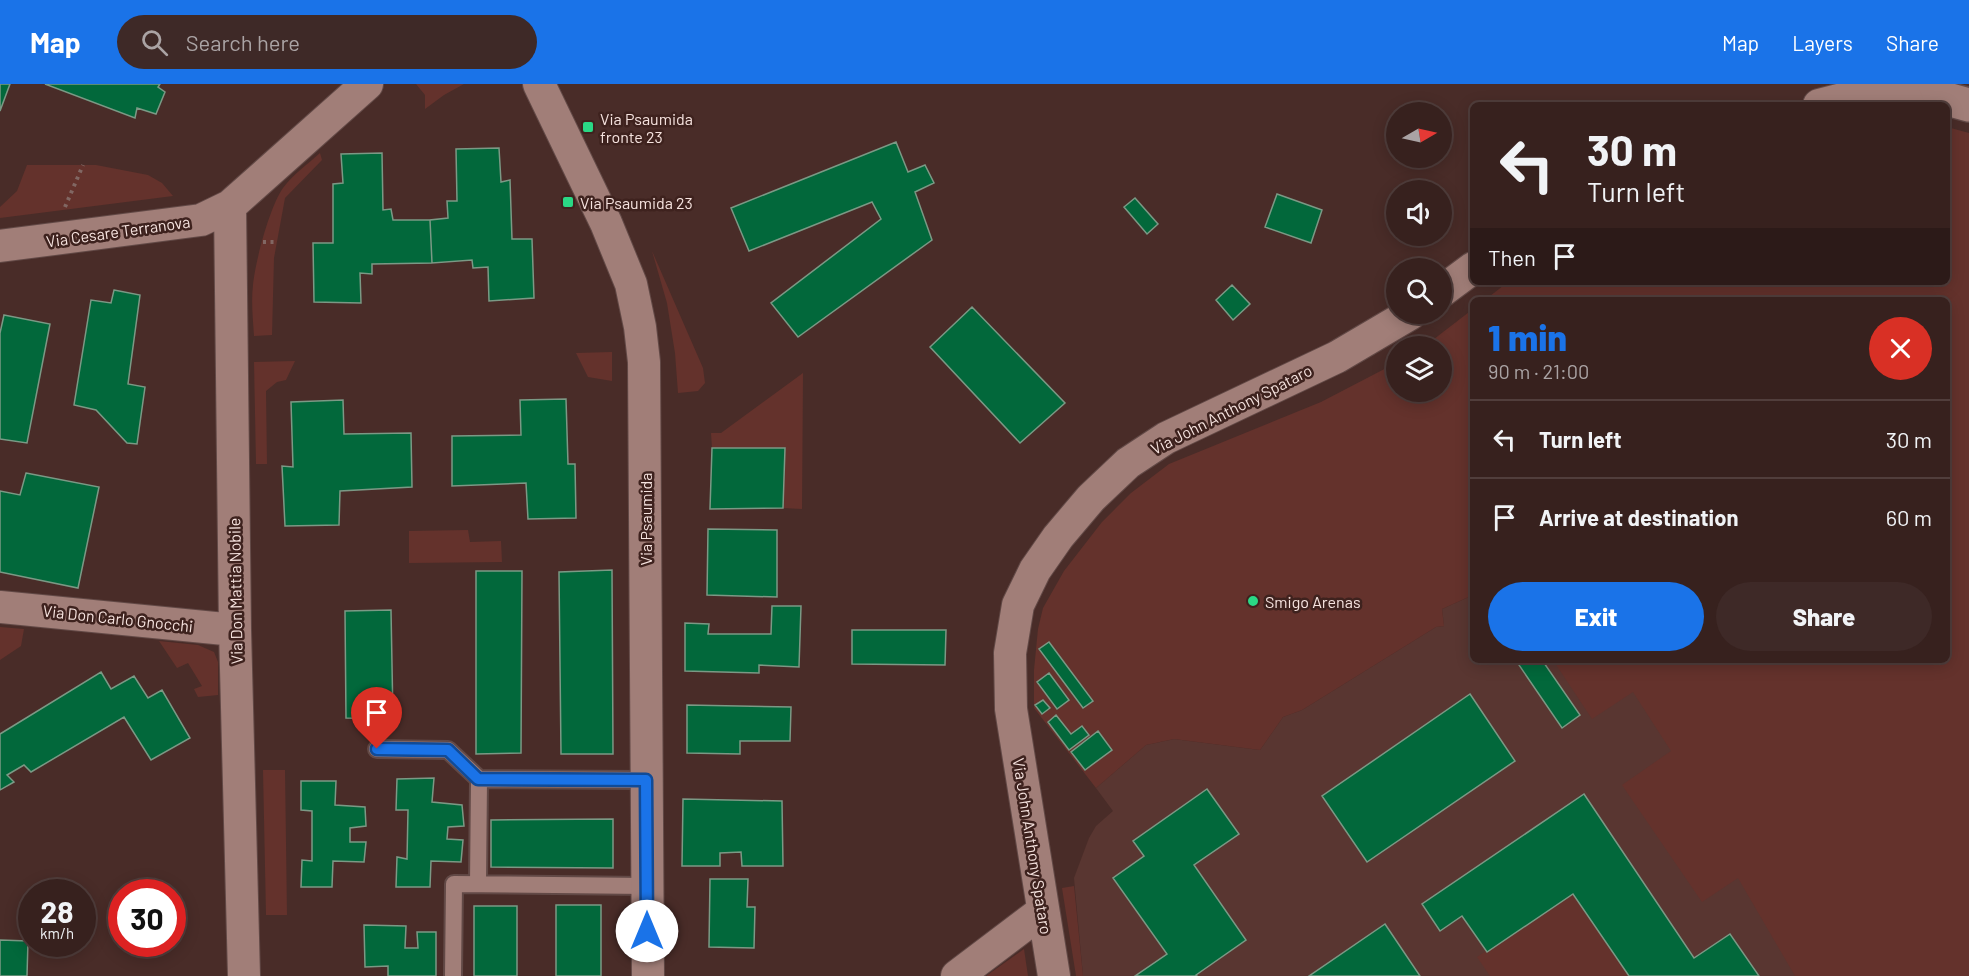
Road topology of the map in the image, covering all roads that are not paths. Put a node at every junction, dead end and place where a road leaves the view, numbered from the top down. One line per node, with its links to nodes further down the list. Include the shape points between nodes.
1 (367, 84): 5 (street, Via Cesare Terranova)
2 (539, 84): 14 (street, Via Psaumida, via 606,223 631,284 640,327 644,362)
3 (1948, 95): 4 (street, via 1892,92)
4 (1831, 102)
5 (230, 206): 6 (street, Via Cesare Terranova, via 201,220); 11 (street, Via Don Mattia Nobile)
6 (0, 246)
7 (1470, 270): 8 (street)
8 (1452, 284)
9 (1393, 324): 17 (street, Via John Anthony Spataro, via 1337,357 1166,438 1128,463 1091,498 1035,570 1018,605 1010,653 1011,709)
10 (0, 607): 11 (street, Via Don Carlo Gnocchi)
11 (235, 630): 18 (street, Via Don Mattia Nobile)
12 (377, 749): 13 (lane, via 448,750)
13 (478, 779): 14 (lane); 15 (lane)
14 (646, 780): 16 (street, Via Psaumida)
15 (478, 884): 16 (lane); 19 (lane, via 453,884)
16 (647, 886): 20 (street, Via Psaumida)
17 (1043, 911): 21 (street); 22 (street, Via John Anthony Spataro)
18 (244, 976)
19 (453, 976)
20 (648, 976)
21 (957, 976)
22 (1054, 976)

